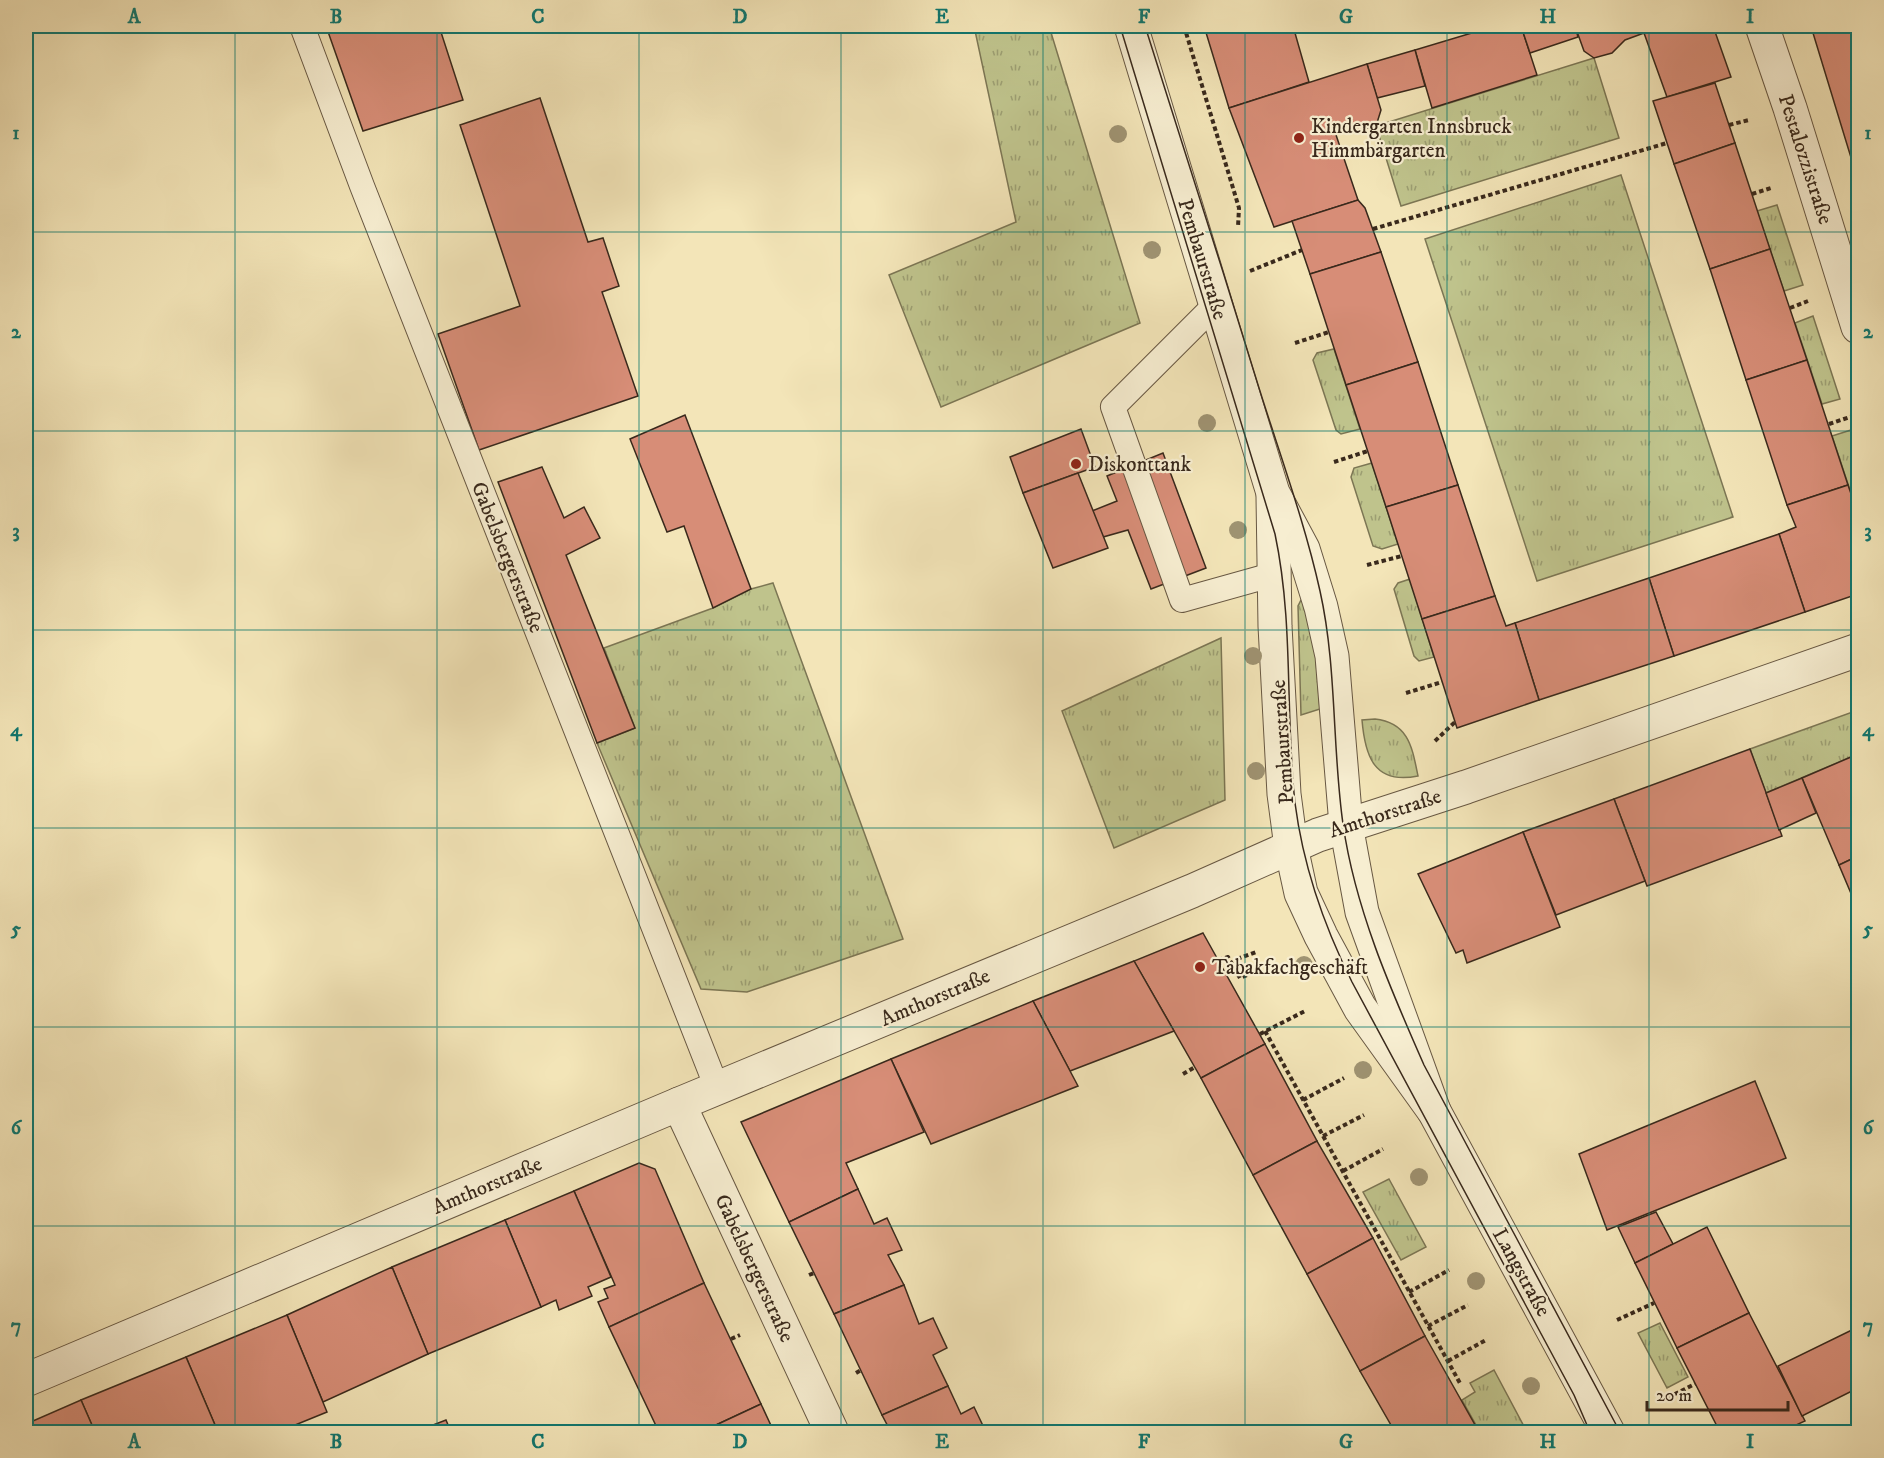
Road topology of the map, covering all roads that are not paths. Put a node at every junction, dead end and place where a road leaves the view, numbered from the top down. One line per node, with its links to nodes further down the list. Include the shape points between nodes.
1 (302, 26): 11 (lane, Gabelsbergerstraße)
2 (1131, 26): 4 (street, Pembaurstraße)
3 (1762, 26): 5 (street, Pestalozzistraße)
4 (1217, 306): 6 (street, Pembaurstraße); 7 (lane, via 1113,407 1182,600)
5 (1858, 327)
6 (1273, 493): 7 (street, Pembaurstraße); 9 (street, Pembaurstraße, via 1303,549 1332,656)
7 (1275, 574): 10 (street, Pembaurstraße, via 1284,794)
8 (1858, 650): 9 (street, Amthorstraße)
9 (1346, 825): 10 (street, Amthorstraße); 13 (street, Langstraße, via 1362,912)
10 (1291, 847): 11 (street, Amthorstraße); 13 (street, Langstraße, via 1301,893 1321,936 1360,1008)
11 (717, 1088): 12 (street, Amthorstraße)
12 (679, 1104): 14 (street, Amthorstraße); 15 (street, Gabelsbergerstraße)
13 (1434, 1111): 16 (street, Langstraße)
14 (26, 1380)
15 (832, 1432)
16 (1608, 1432)

